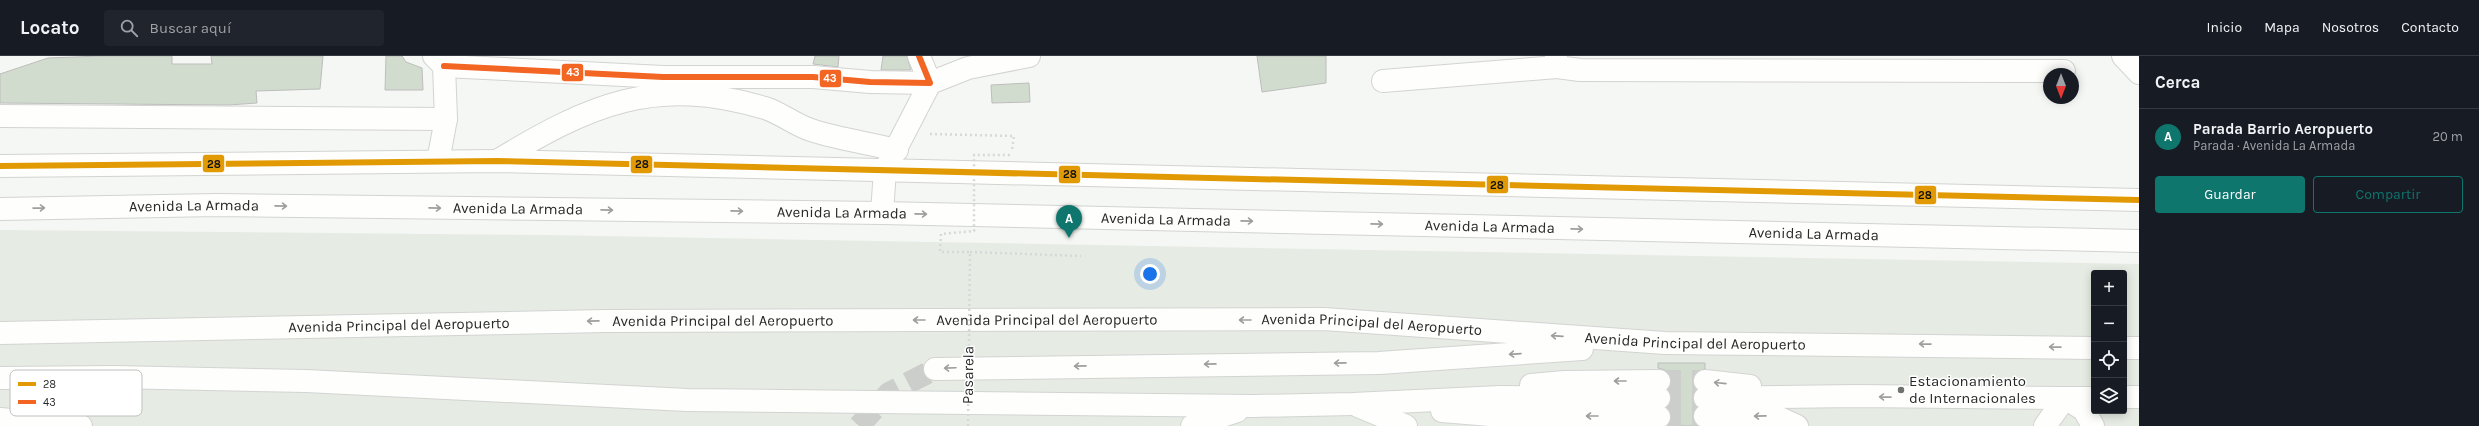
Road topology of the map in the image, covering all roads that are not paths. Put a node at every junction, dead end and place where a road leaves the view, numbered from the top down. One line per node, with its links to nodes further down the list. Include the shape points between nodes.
1 (919, 56): 9 (main road)
2 (1029, 56): 9 (main road, via 968,68)
3 (2123, 56): 7 (main road)
4 (439, 61): 9 (main road, via 663,76 813,76 870,82); 11 (main road)
5 (1556, 61): 6 (main road, via 1580,70); 8 (main road)
6 (2043, 71)
7 (2139, 73)
8 (1383, 81)
9 (930, 83): 12 (main road)
10 (0, 116): 11 (main road)
11 (446, 119): 13 (main road)
12 (900, 141): 14 (main road, via 810,130 766,108 725,98 694,93 663,94 621,101 576,118 550,129); 16 (main road)
13 (438, 161): 14 (main road); 15 (main road)
14 (497, 162): 16 (main road)
15 (0, 166)
16 (885, 170): 17 (main road); 19 (main road)
17 (2139, 200)
18 (0, 209): 19 (main road, Avenida La Armada, one-way to 19, via 217,205)
19 (882, 213): 20 (main road, Avenida La Armada, one-way to 20)
20 (2139, 241)
21 (0, 333): 22 (main road, Avenida Principal del Aeropuerto, one-way to 21, via 1324,320 605,321)
22 (1665, 343): 23 (main road, Avenida Principal del Aeropuerto, one-way to 22); 26 (main road, one-way to 26, via 1379,363)
23 (2091, 348)
24 (2127, 348): 25 (main road)
25 (2139, 348)
26 (935, 369)
27 (0, 378): 28 (main road)
28 (10, 378)
29 (142, 378): 35 (main road, via 306,381 687,400)
30 (2139, 397): 33 (main road)
31 (2065, 398): 32 (main road); 41 (main road, via 1856,396 1705,399 1773,416); 42 (main road); 43 (main road, via 2084,410)
32 (2091, 398)
33 (2127, 398)
34 (1353, 404): 34 (main road, via 1564,382 1658,399 1502,416); 35 (main road); 39 (main road); 40 (main road)
35 (1253, 406): 38 (main road)
36 (0, 419): 37 (main road)
37 (81, 426)
38 (1192, 426)
39 (1406, 426)
40 (1483, 426)
41 (1797, 426)
42 (2045, 426)
43 (2093, 426)

